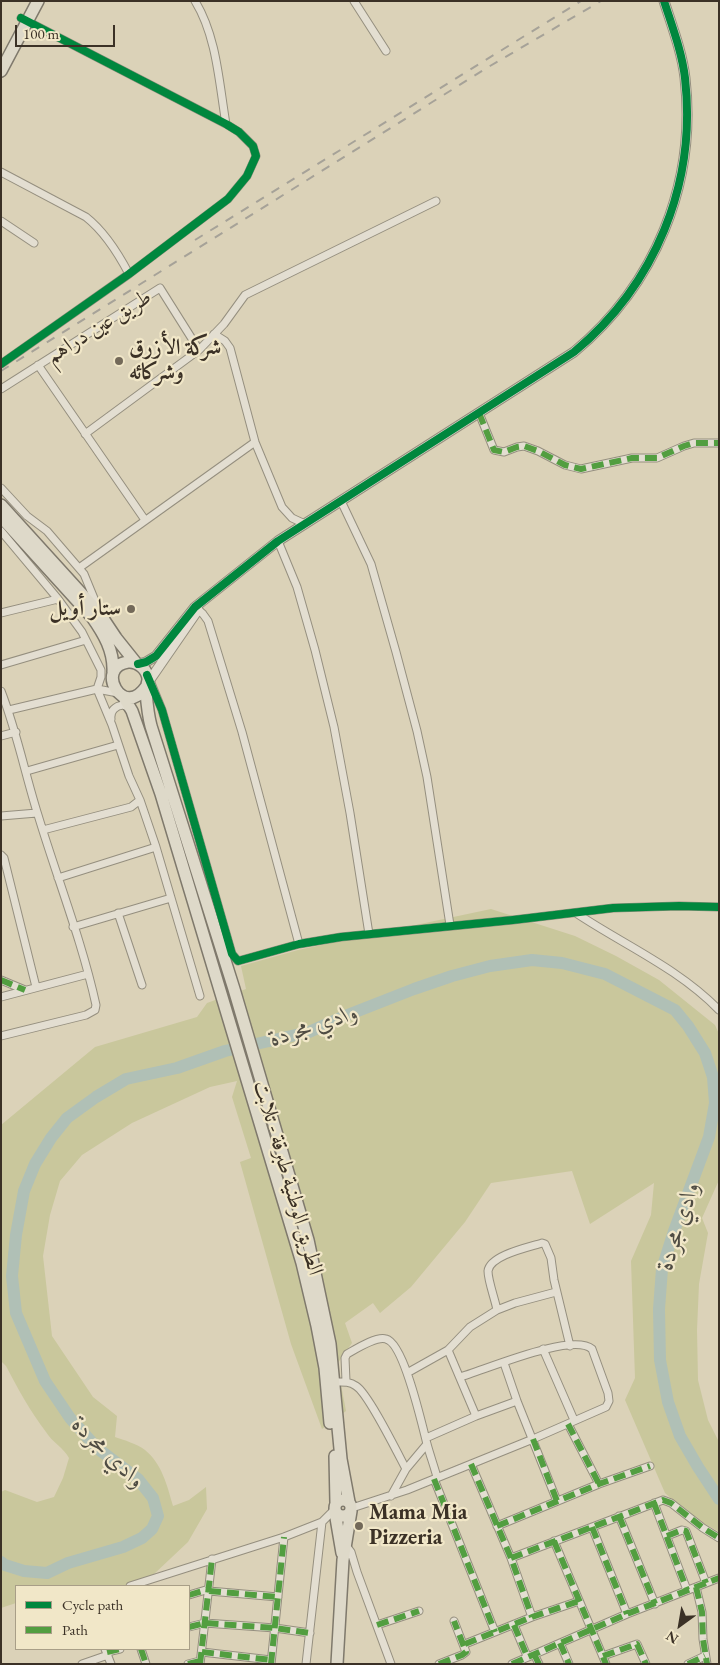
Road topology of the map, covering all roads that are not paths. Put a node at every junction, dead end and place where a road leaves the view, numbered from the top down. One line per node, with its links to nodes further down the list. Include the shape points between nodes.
1 (30, 1): 6 (main road)
2 (38, 1): 6 (main road)
3 (195, 1): 10 (street, via 210,35)
4 (354, 1): 7 (street)
5 (664, 1): 21 (street, via 683,69 686,132 671,212 655,250 626,300 590,339)
6 (25, 20): 8 (main road); 9 (main road); 10 (street, طريق عين دراهم)
7 (386, 51)
8 (1, 56)
9 (1, 71)
10 (226, 124): 15 (street, طريق عين دراهم, via 253,146 256,156 247,176 228,199)
11 (1, 172): 15 (street, via 86,217 106,237)
12 (436, 201): 16 (street, via 248,293)
13 (1, 220): 14 (street)
14 (34, 243)
15 (130, 274): 18 (street, طريق عين دراهم)
16 (214, 334): 17 (street); 23 (street, via 230,348)
17 (199, 350): 19 (street, طريق عين دراهم, via 160,288); 22 (street)
18 (1, 364)
19 (38, 365): 20 (street, طريق عين دراهم); 22 (street)
20 (1, 389)
21 (479, 413): 24 (street, via 494,450 504,452 524,446 581,469 636,458 658,458 694,443); 26 (street)
22 (85, 434): 29 (street)
23 (256, 442): 29 (street); 30 (street, via 282,507 292,518)
24 (719, 443)
25 (1, 488): 34 (street, via 27,516 47,531)
26 (341, 501): 30 (street); 69 (street, via 370,564 412,714 427,777)
27 (1, 505): 31 (main road)
28 (1, 517): 31 (main road)
29 (145, 520): 34 (street)
30 (305, 524): 33 (street)
31 (17, 527): 38 (main road); 41 (main road, via 92,617)
32 (1, 531): 35 (street)
33 (278, 541): 36 (street); 71 (street, via 298,587 320,666 347,794)
34 (79, 568): 38 (street, via 89,582)
35 (58, 599): 37 (street); 39 (street)
36 (196, 608): 42 (street, via 156,656); 45 (street); 72 (street, via 208,621 242,732)
37 (1, 613)
38 (100, 614): 42 (main road)
39 (86, 640): 40 (street); 43 (street)
40 (94, 654): 41 (street, via 103,662); 46 (street, via 102,674)
41 (112, 654): 44 (main road)
42 (137, 664): 44 (main road, via 121,664); 45 (main road, via 145,671)
43 (1, 665)
44 (113, 674): 46 (street); 48 (main road, via 112,682)
45 (147, 682): 48 (main road, via 138,696); 49 (main road, الطريق الوطنية طبرقة - تلابت); 51 (street)
46 (97, 689): 48 (street); 50 (street); 53 (street)
47 (1, 691): 50 (street)
48 (124, 695): 49 (street); 52 (main road, الطريق الوطنية طبرقة - تلابت)
49 (147, 701): 51 (street); 90 (main road, الطريق الوطنية طبرقة - تلابت, via 151,726 234,989 308,1240)
50 (9, 710): 54 (street)
51 (162, 710): 72 (street, via 235,960 240,962)
52 (132, 711): 53 (street, via 125,705 116,707 112,712); 105 (main road, الطريق الوطنية طبرقة - تلابت, via 189,885 302,1263 325,1368 335,1462)
53 (112, 725): 56 (street)
54 (16, 732): 55 (street); 57 (street)
55 (1, 736)
56 (118, 745): 57 (street); 58 (street)
57 (27, 771): 59 (street)
58 (140, 800): 61 (street, via 131,807); 62 (street)
59 (37, 813): 60 (street); 61 (street)
60 (1, 816)
61 (43, 830): 64 (street)
62 (156, 847): 64 (street); 65 (street)
63 (1, 855): 76 (street)
64 (58, 878): 70 (street)
65 (171, 898): 68 (street); 78 (street)
66 (719, 907): 67 (street, via 613,908)
67 (576, 913): 69 (street); 80 (street, via 683,978)
68 (118, 914): 70 (street); 75 (street)
69 (450, 925): 71 (street)
70 (73, 927): 73 (street)
71 (369, 934): 72 (street)
72 (299, 944)
73 (88, 974): 76 (street); 81 (street, via 96,1006 91,1013)
74 (1, 980): 77 (street)
75 (142, 985)
76 (36, 987): 77 (street)
77 (25, 990): 79 (street)
78 (200, 996)
79 (1, 997)
80 (719, 1010)
81 (1, 1036)
82 (556, 1292): 83 (street); 83 (street, via 551,1258 546,1244 542,1243 503,1256 490,1266 489,1277); 84 (street)
83 (497, 1310): 86 (street, via 470,1327)
84 (570, 1346): 85 (street); 93 (street, via 592,1349 609,1401 606,1406)
85 (543, 1349): 87 (street); 93 (street)
86 (448, 1350): 88 (street); 89 (street)
87 (504, 1362): 89 (street); 91 (street)
88 (408, 1373): 90 (street, via 390,1340 384,1338 347,1354); 95 (street)
89 (460, 1376): 92 (street)
90 (340, 1382): 98 (street, via 358,1387); 104 (main road, الطريق الوطنية طبرقة - تلابت, via 341,1459)
91 (517, 1401): 92 (street); 94 (street)
92 (476, 1416): 95 (street)
93 (570, 1422): 94 (street); 100 (street)
94 (533, 1438): 96 (street); 102 (street)
95 (426, 1441): 98 (street); 99 (street)
96 (471, 1464): 99 (street); 108 (street)
97 (650, 1466): 100 (street)
98 (406, 1469): 101 (street)
99 (436, 1478): 101 (street); 137 (street)
100 (599, 1484): 102 (street)
101 (392, 1496): 104 (street)
102 (558, 1501): 108 (street)
103 (654, 1503): 106 (street); 110 (street); 112 (street, via 663,1500 671,1503)
104 (351, 1507): 105 (main road, via 341,1500); 114 (main road, الطريق الوطنية طبرقة - تلابت)
105 (335, 1508): 107 (street); 114 (main road, الطريق الوطنية طبرقة - تلابت)
106 (619, 1516): 109 (street); 126 (street)
107 (322, 1522): 111 (street); 138 (street)
108 (497, 1526): 115 (street)
109 (592, 1527): 113 (street); 128 (street)
110 (667, 1536): 118 (street, via 686,1531); 122 (street)
111 (284, 1537): 116 (street); 124 (street)
112 (719, 1538)
113 (554, 1541): 115 (street); 125 (street)
114 (343, 1544): 132 (street, via 351,1552); 154 (main road, الطريق الوطنية طبرقة - تلابت)
115 (511, 1558): 129 (street)
116 (212, 1559): 119 (street); 121 (street)
117 (719, 1578): 118 (street)
118 (706, 1583): 120 (street)
119 (133, 1585)
120 (696, 1587): 122 (street); 146 (street, via 702,1612)
121 (209, 1590): 123 (street); 124 (street); 131 (street)
122 (687, 1590): 126 (street)
123 (190, 1595)
124 (278, 1596): 135 (street)
125 (579, 1601): 129 (street); 136 (street)
126 (655, 1604): 128 (street)
127 (419, 1611): 132 (street)
128 (626, 1614): 136 (street)
129 (532, 1617): 133 (street)
130 (454, 1621): 140 (street)
131 (205, 1623): 134 (street); 135 (street); 143 (street)
132 (377, 1625): 155 (street)
133 (514, 1625): 137 (street); 144 (street)
134 (190, 1627)
135 (275, 1628): 138 (street); 148 (street)
136 (592, 1629): 139 (street); 145 (street)
137 (495, 1632): 140 (street)
138 (310, 1633): 153 (street)
139 (560, 1642): 144 (street); 159 (street)
140 (465, 1644): 156 (street, via 465,1653)
141 (141, 1650): 151 (street)
142 (107, 1652): 149 (street); 150 (street)
143 (202, 1652): 147 (street); 148 (street)
144 (531, 1655): 157 (street); 158 (street)
145 (603, 1656): 160 (street); 161 (street, via 637,1644)
146 (706, 1660): 162 (street)
147 (200, 1662): 152 (street)
148 (271, 1662)
149 (82, 1664)
150 (111, 1664)
151 (146, 1664)
152 (188, 1664)
153 (306, 1664)
154 (337, 1664)
155 (392, 1664)
156 (439, 1664)
157 (512, 1664)
158 (539, 1664)
159 (570, 1664)
160 (606, 1664)
161 (646, 1664)
162 (688, 1664)

